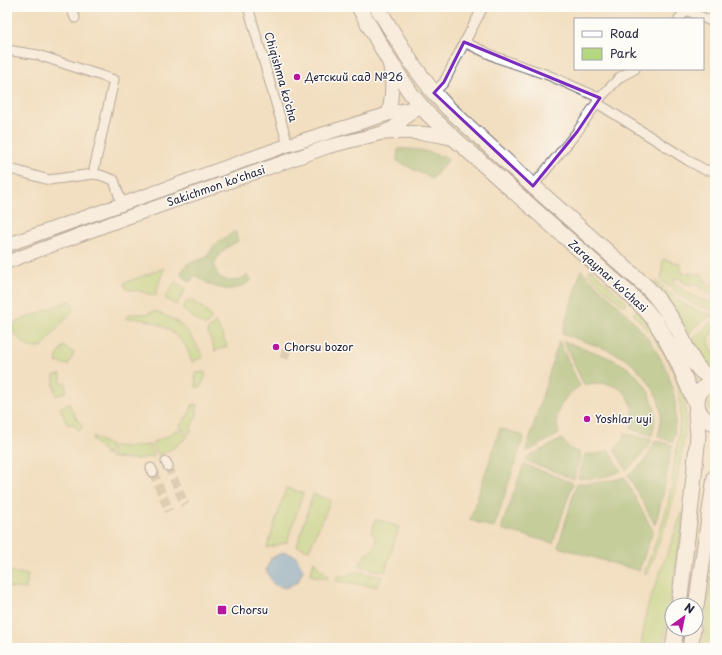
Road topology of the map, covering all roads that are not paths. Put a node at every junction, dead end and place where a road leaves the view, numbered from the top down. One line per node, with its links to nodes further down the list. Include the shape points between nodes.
1 (70, 7): 5 (street)
2 (248, 7): 21 (street, Chiqishma ko'cha)
3 (483, 7): 10 (street)
4 (371, 9): 12 (main road, Zarqaynar ko'chasi); 14 (main road, Zarqaynar ko'chasi)
5 (75, 18)
6 (680, 18): 7 (street, via 686,10)
7 (704, 18)
8 (704, 18): 9 (street)
9 (715, 23)
10 (464, 42): 14 (street, via 444,82); 15 (street, via 498,58 548,75)
11 (7, 50): 24 (street, via 38,55 114,80)
12 (388, 59): 16 (main road, Zarqaynar ko'chasi); 18 (main road, via 392,83)
13 (633, 70): 15 (street, via 620,76)
14 (434, 94): 16 (main road, Sakichmon ko'chasi); 17 (main road, Zarqaynar ko'chasi)
15 (598, 100): 23 (street, via 689,161 705,170); 25 (street, via 577,132)
16 (420, 106): 17 (main road, Sakichmon ko'chasi); 18 (main road, Sakichmon ko'chasi); 19 (main road, Sakichmon ko'chasi); 20 (main road, Zarqaynar ko'chasi)
17 (447, 107): 25 (main road, Zarqaynar ko'chasi)
18 (388, 114): 21 (main road, Sakichmon ko'chasi)
19 (382, 134): 20 (main road, via 414,132); 28 (main road, Sakichmon ko'chasi, via 327,147)
20 (455, 139): 30 (main road, Zarqaynar ko'chasi, via 626,291 655,320 680,365)
21 (288, 146): 26 (main road, Sakichmon ko'chasi)
22 (7, 168): 24 (street, via 48,180)
23 (715, 170)
24 (93, 174): 26 (street, via 113,179)
25 (533, 186): 29 (main road, Zarqaynar ko'chasi, via 654,294 676,326 695,365)
26 (122, 205): 27 (main road, Sakichmon ko'chasi)
27 (7, 245)
28 (7, 262)
29 (715, 381): 30 (main road, via 703,388 698,396)
30 (697, 406): 31 (main road, via 704,418); 33 (main road, Zarqaynar ko'chasi, via 698,435)
31 (715, 423)
32 (715, 477): 34 (main road)
33 (680, 597)
34 (697, 597)
35 (675, 637): 37 (main road)
36 (692, 637): 38 (main road)
37 (673, 648)
38 (690, 648)

